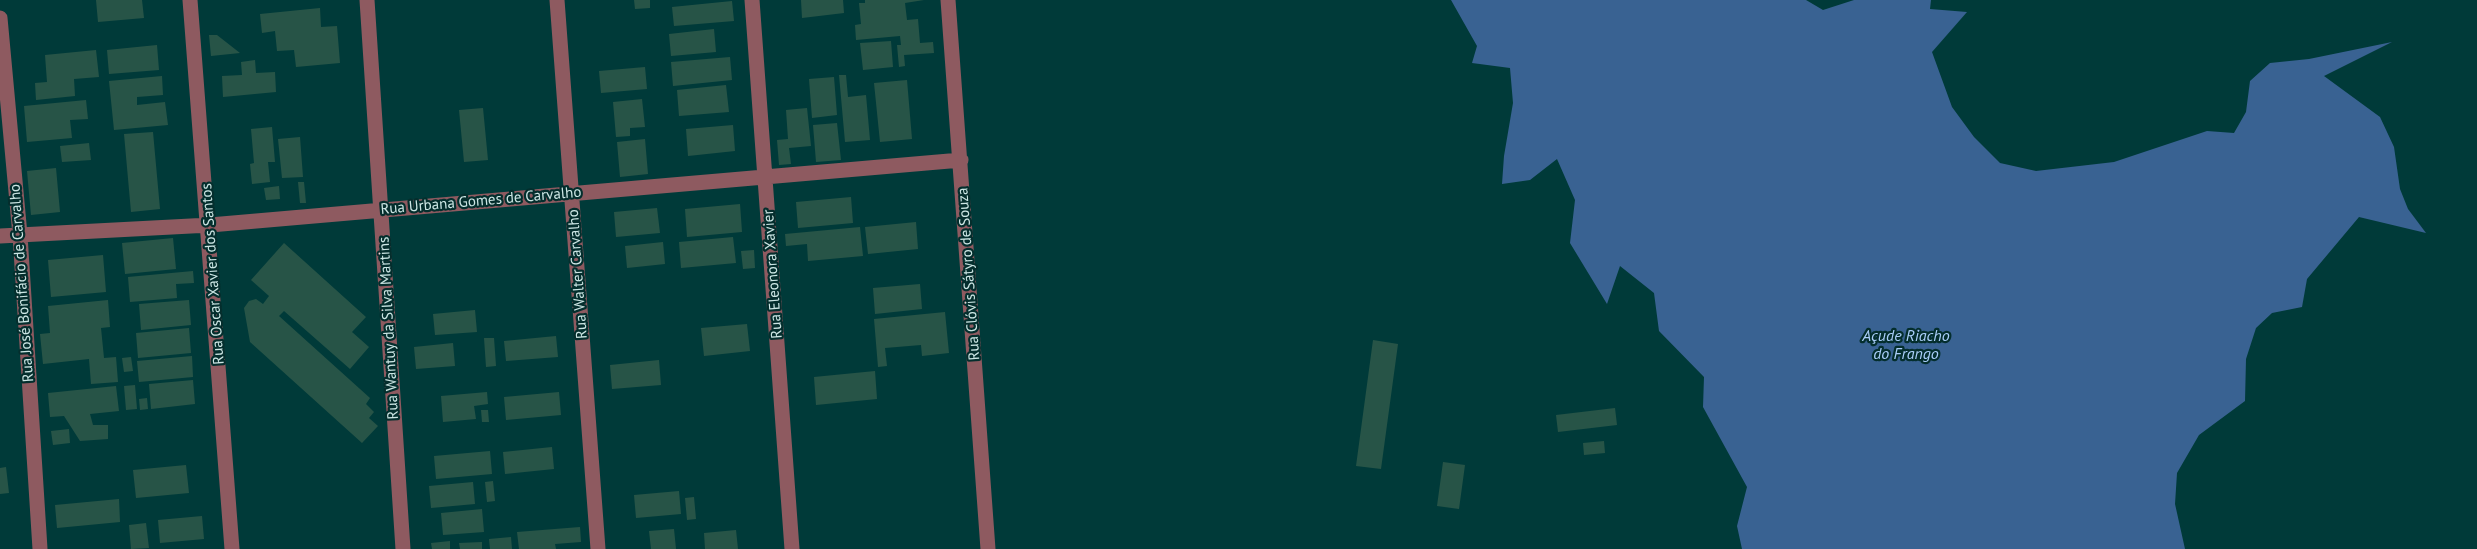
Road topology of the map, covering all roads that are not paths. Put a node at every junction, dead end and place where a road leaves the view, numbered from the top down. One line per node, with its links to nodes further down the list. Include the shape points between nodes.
1 (190, 0): 11 (street, Rua Oscar Xavier dos Santos)
2 (367, 0): 10 (street, Rua Wantuy da Silva Martins)
3 (557, 0): 9 (street, Rua Walter Carvalho)
4 (752, 0): 8 (street, Rua Eleonora Xavier)
5 (948, 0): 7 (street, Rua Clóvis Sátyro de Souza)
6 (0, 18): 12 (street, Rua José Bonifácio de Carvalho)
7 (961, 160): 8 (street, Rua Urbana Gomes de Carvalho); 19 (street, Rua Clóvis Sátyro de Souza)
8 (766, 178): 9 (street, Rua Urbana Gomes de Carvalho); 18 (street, Rua Eleonora Xavier)
9 (572, 192): 10 (street, Rua Urbana Gomes de Carvalho); 17 (street, Rua Walter Carvalho)
10 (382, 211): 11 (street, Rua Urbana Gomes de Carvalho); 16 (street, Rua Wantuy da Silva Martins)
11 (210, 225): 12 (street, Rua Urbana Gomes de Carvalho); 15 (street, Rua Oscar Xavier dos Santos)
12 (20, 235): 13 (street, Rua Urbana Gomes de Carvalho); 14 (street, Rua José Bonifácio de Carvalho)
13 (0, 236)
14 (40, 549)
15 (232, 549)
16 (403, 549)
17 (598, 549)
18 (792, 549)
19 (988, 549)

